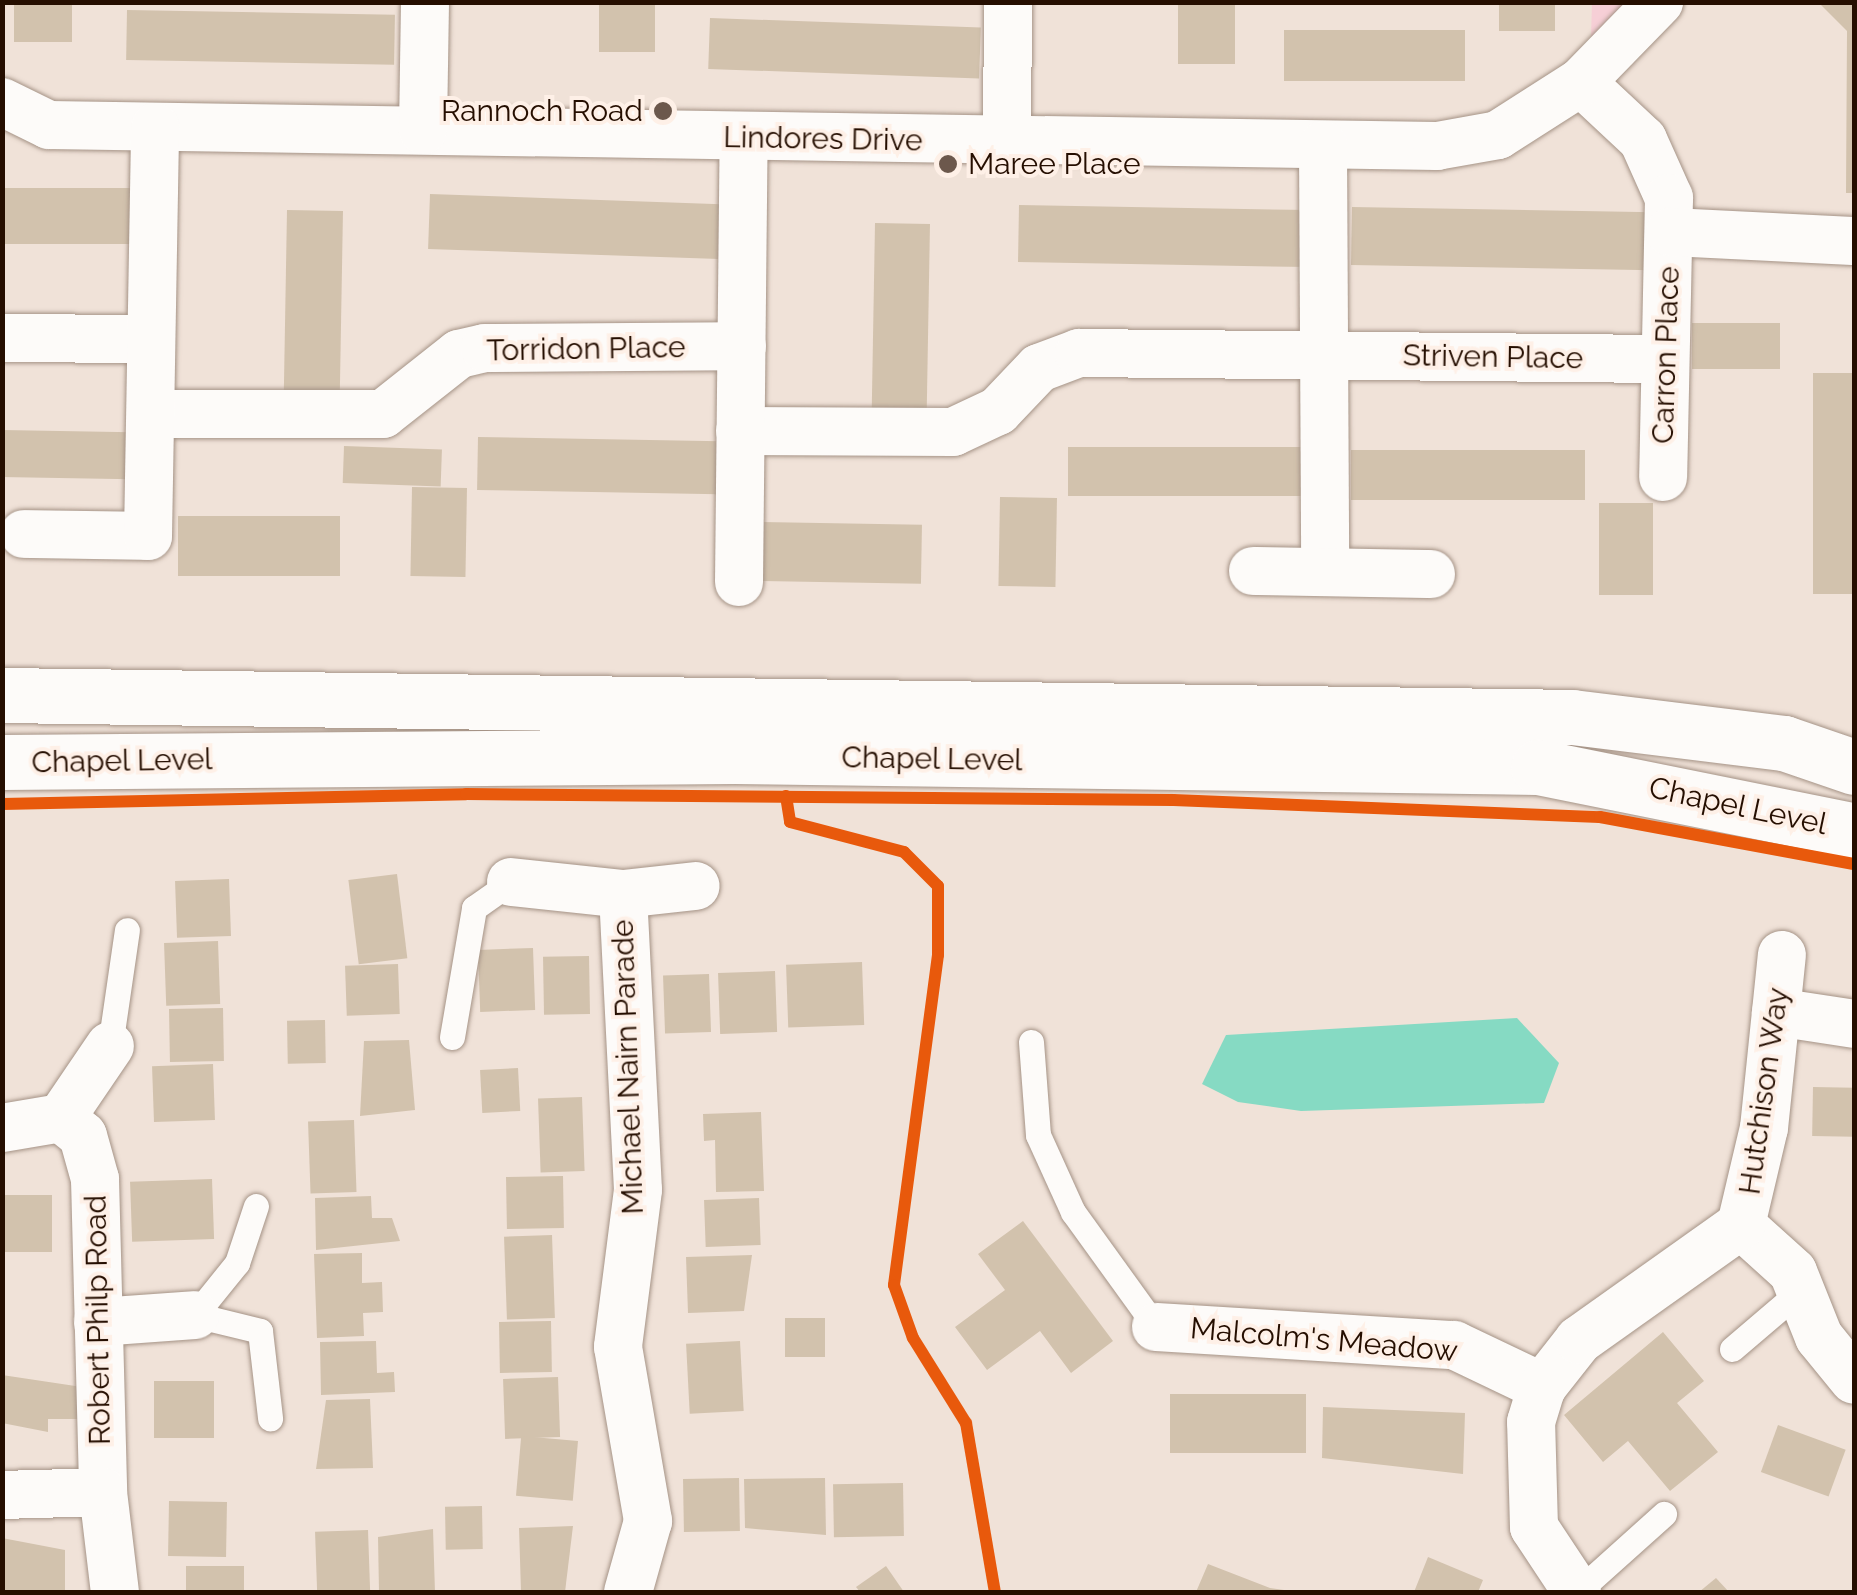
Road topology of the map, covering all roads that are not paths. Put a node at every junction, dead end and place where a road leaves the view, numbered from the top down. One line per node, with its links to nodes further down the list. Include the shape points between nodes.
1 (425, 2): 7 (street)
2 (1008, 2): 9 (street)
3 (1659, 2): 4 (street, Lindores Drive)
4 (1581, 82): 10 (street, Lindores Drive, via 1498,135 1438,146); 11 (street, Carron Place, via 1661,166)
5 (2, 102): 6 (street, Lindores Drive, via 49,125)
6 (154, 127): 7 (street, Lindores Drive); 14 (street)
7 (424, 130): 8 (street, Lindores Drive)
8 (744, 138): 9 (street, Lindores Drive); 15 (street)
9 (1007, 142): 10 (street, Lindores Drive)
10 (1323, 145): 16 (street)
11 (1670, 232): 12 (street, Carron Place); 17 (street, Carron Place)
12 (1854, 240)
13 (2, 338): 14 (street)
14 (151, 339): 18 (street)
15 (742, 346): 18 (street, Torridon Place, via 485,348 459,354 383,414); 19 (street)
16 (1325, 356): 17 (street, Striven Place); 19 (street, via 1079,353 1040,368 998,411 953,432); 23 (street)
17 (1662, 359): 20 (street, Carron Place)
18 (151, 414): 21 (street, via 148,536)
19 (740, 431): 25 (street)
20 (1663, 477)
21 (24, 534)
22 (1252, 570): 23 (street)
23 (1324, 572): 24 (street)
24 (1430, 574)
25 (739, 582)
26 (2, 694): 28 (main road, Chapel Level, via 1572,718 1784,743)
27 (2, 762): 29 (main road, Chapel Level, via 735,756 1538,767)
28 (1854, 766)
29 (1854, 831)
30 (511, 882): 32 (street); 37 (lane, via 474,908)
31 (696, 886): 32 (street)
32 (623, 894): 56 (street, Michael Nairn Parade, via 638,1190 618,1347 648,1520)
33 (127, 930): 39 (lane)
34 (1782, 955): 35 (street, Hutchison Way)
35 (1776, 1012): 36 (street); 43 (street, Hutchison Way, via 1758,1166)
36 (1854, 1024)
37 (452, 1037)
38 (1031, 1042): 47 (lane, via 1038,1135 1073,1212)
39 (110, 1046): 40 (street)
40 (62, 1118): 41 (street); 46 (street, Robert Philp Road, via 83,1136 95,1179)
41 (2, 1128)
42 (256, 1206): 45 (lane, via 236,1263)
43 (1741, 1225): 44 (street, via 1792,1272); 50 (street, Hutchison Way, via 1579,1340)
44 (1800, 1291): 48 (lane); 49 (street, via 1819,1336)
45 (196, 1315): 46 (street); 51 (lane, via 260,1331)
46 (98, 1322): 52 (street, Robert Philp Road)
47 (1156, 1327): 50 (street, Malcolm's Meadow, via 1454,1346)
48 (1732, 1348)
49 (1854, 1380)
50 (1542, 1387): 57 (street, Hutchison Way, via 1526,1456 1534,1527)
51 (270, 1418)
52 (103, 1492): 53 (street); 55 (street, Robert Philp Road)
53 (2, 1495)
54 (1664, 1514): 57 (lane)
55 (116, 1592)
56 (631, 1592)
57 (1577, 1592)

